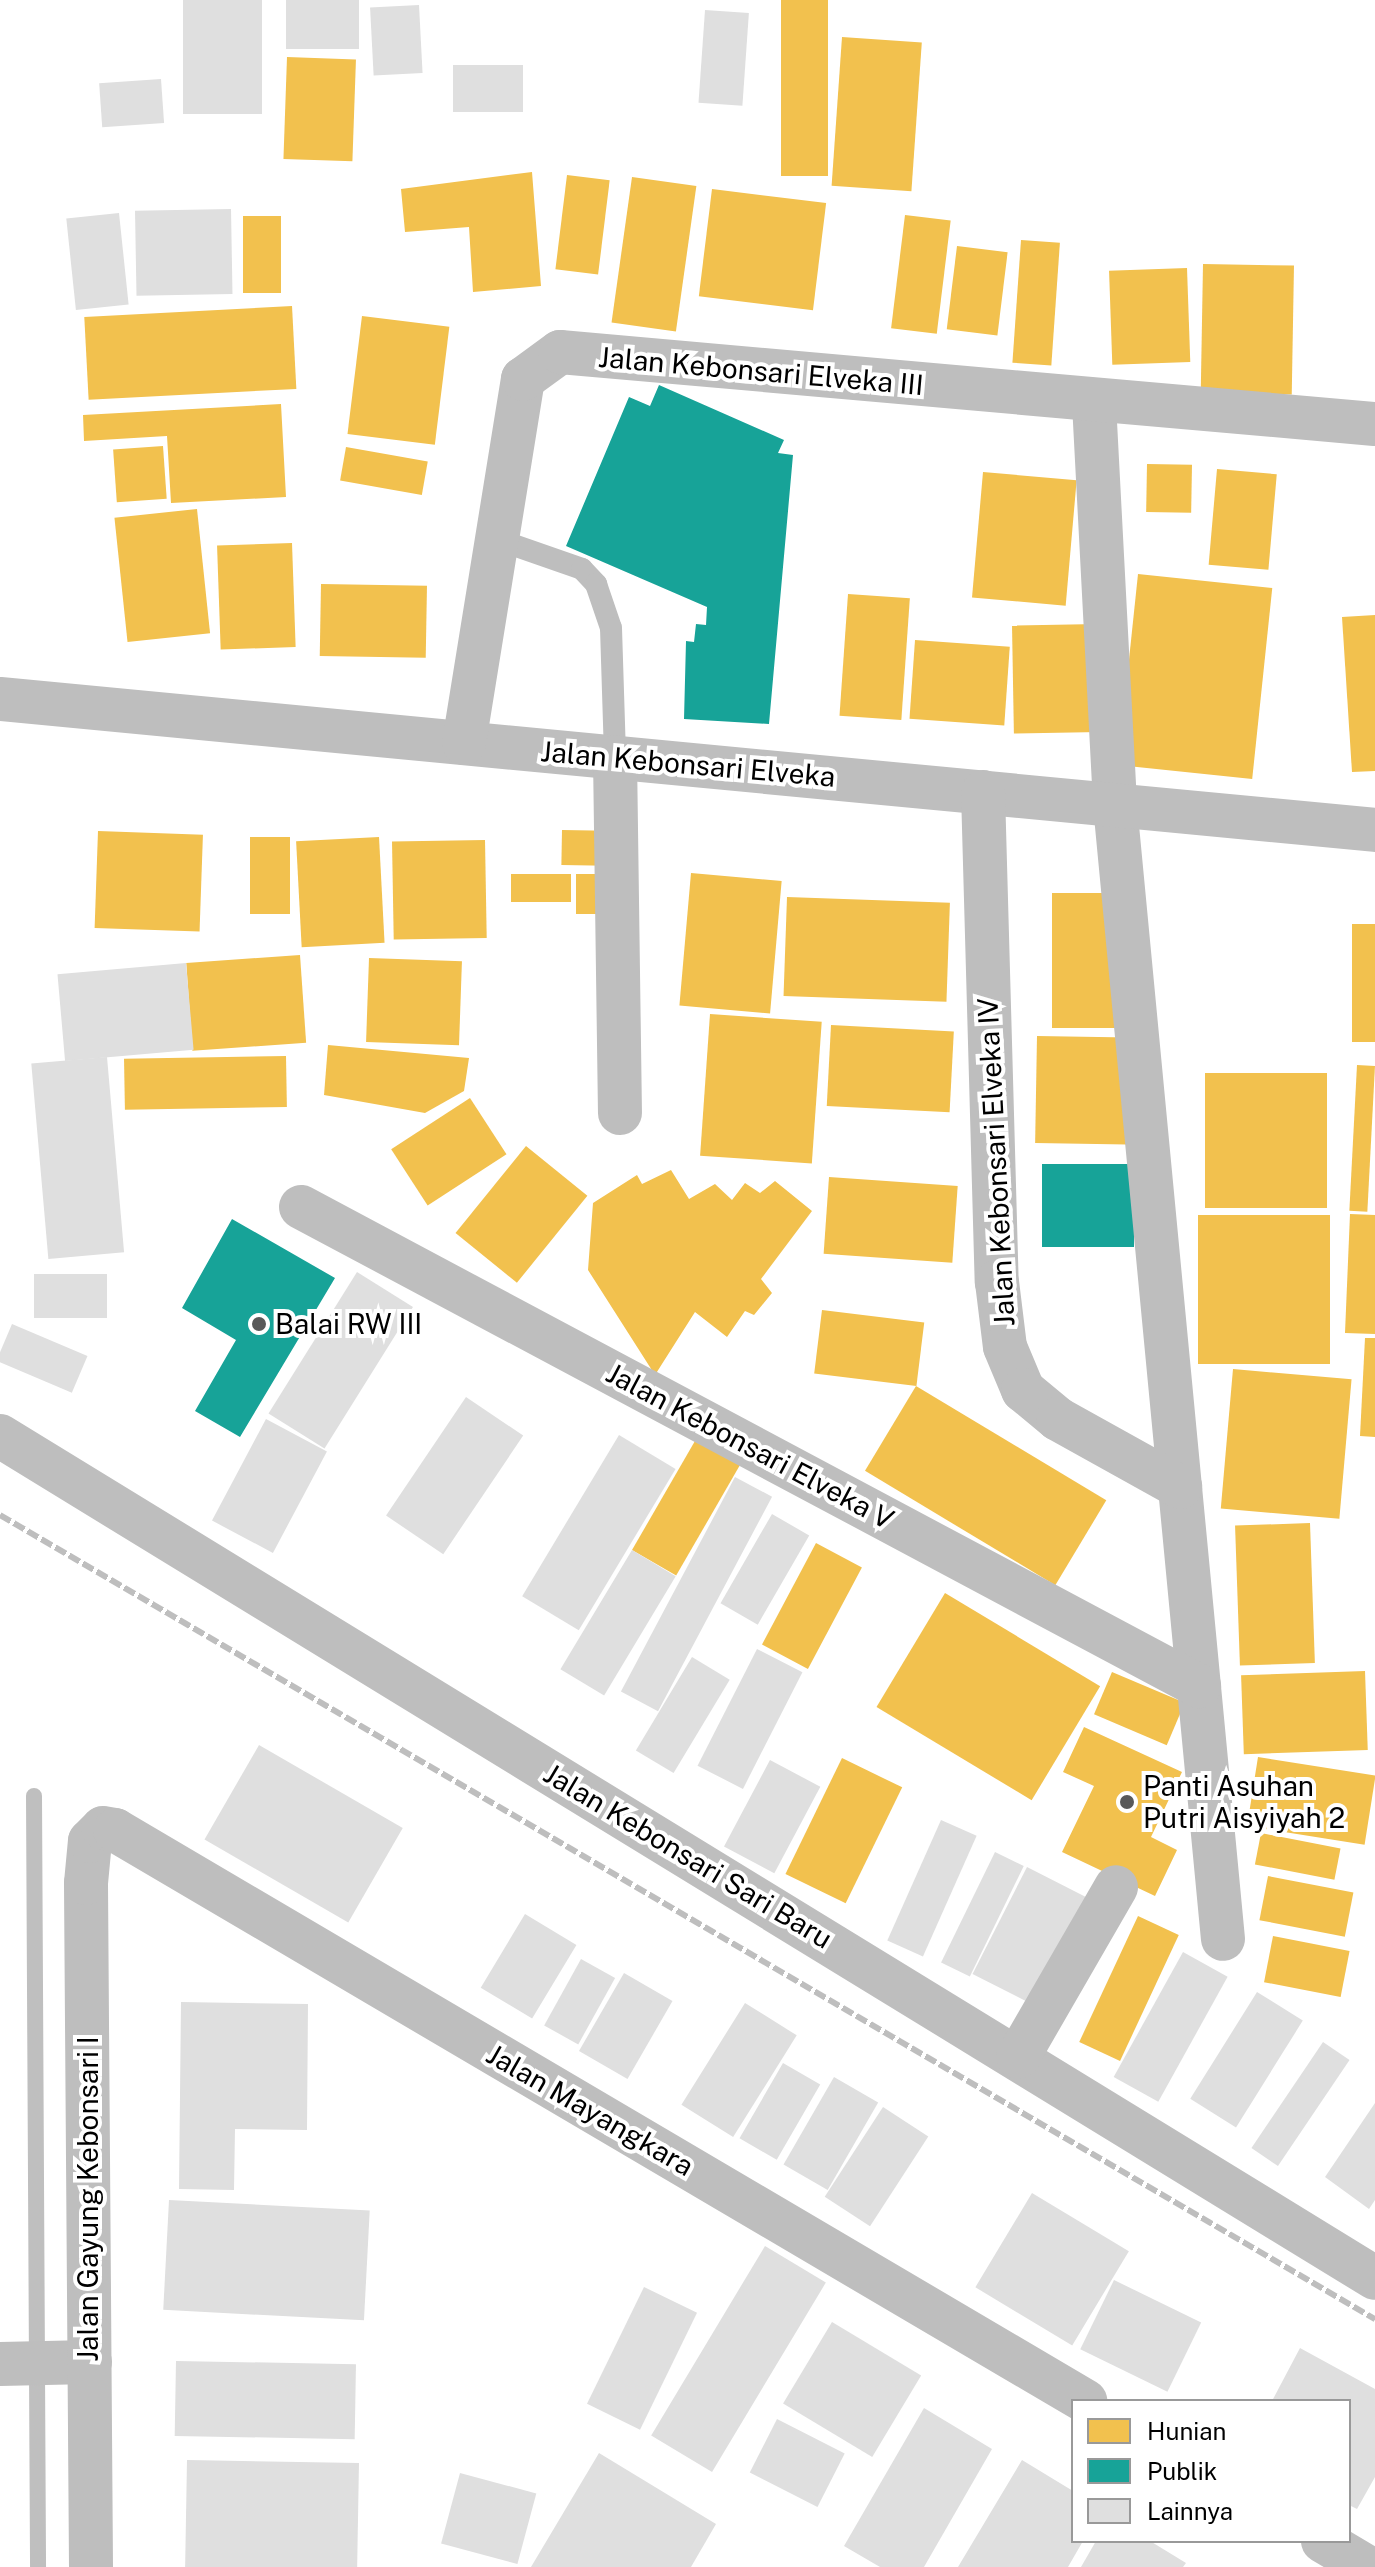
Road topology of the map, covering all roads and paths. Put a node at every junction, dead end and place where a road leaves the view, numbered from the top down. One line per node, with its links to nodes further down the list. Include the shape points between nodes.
1 (1094, 403): 2 (street, Jalan Kebonsari Elveka III); 3 (street, Jalan Kebonsari Elveka III, via 560,352 523,379); 8 (street)
2 (1375, 424)
3 (496, 539): 5 (street, Jalan Kebonsari Elveka III); 6 (lane, via 582,569 596,584 611,628)
4 (0, 699): 5 (street, Jalan Kebonsari Elveka)
5 (464, 743): 6 (street, Jalan Kebonsari Elveka)
6 (615, 757): 7 (street, Jalan Kebonsari Elveka); 10 (street)
7 (983, 792): 8 (street, Jalan Kebonsari Elveka); 13 (street, Jalan Kebonsari Elveka IV, via 997,1282 1005,1347 1023,1390 1058,1419)
8 (1115, 805): 9 (street, Jalan Kebonsari Elveka); 13 (street)
9 (1375, 830)
10 (620, 1113)
11 (301, 1207): 14 (street, Jalan Kebonsari Elveka V)
12 (0, 1436): 18 (street, Jalan Kebonsari Sari Baru)
13 (1180, 1487): 14 (street)
14 (1199, 1686): 17 (street)
15 (93, 1833): 20 (street, Jalan Gayung Kebonsari I); 21 (street, Jalan Mayangkara, via 115,1830)
16 (1116, 1887): 18 (street)
17 (1223, 1939)
18 (1018, 2057): 19 (street, Jalan Kebonsari Sari Baru)
19 (1375, 2278)
20 (42, 2363): 23 (street, Jalan Gayung Kebonsari I)
21 (1082, 2399)
22 (1326, 2543): 24 (street)
23 (91, 2567)
24 (1367, 2567)

